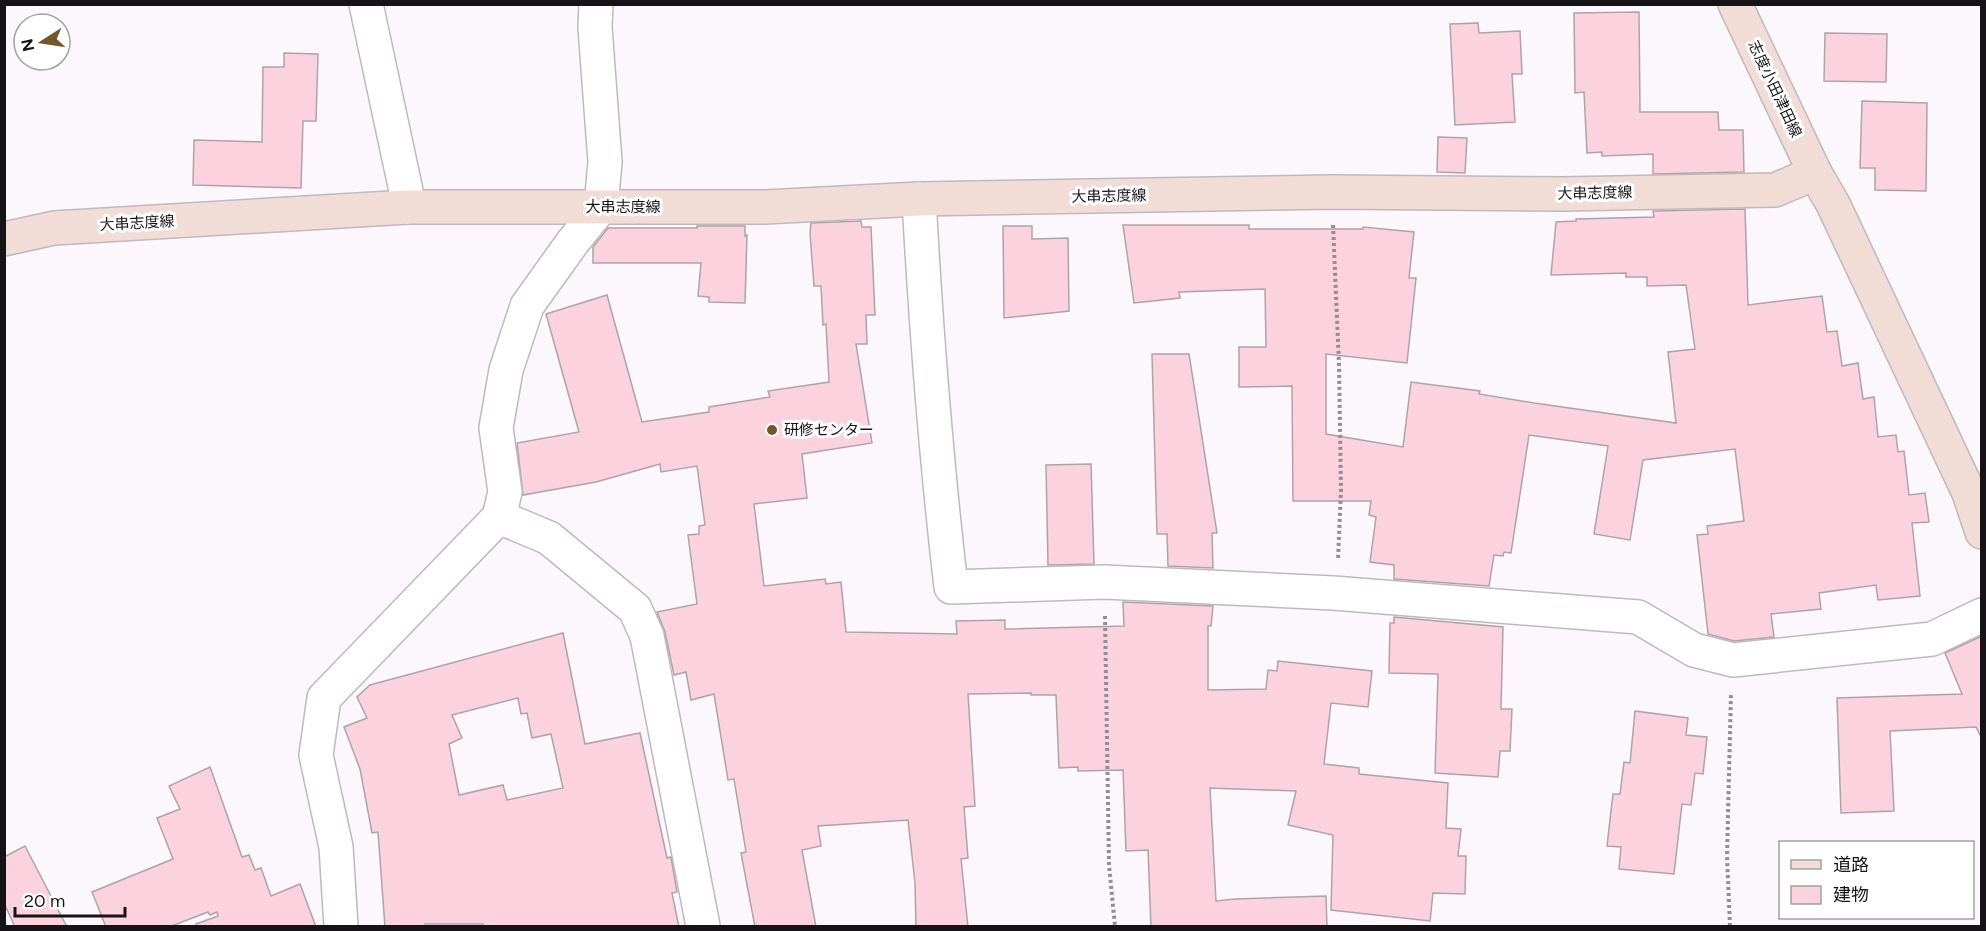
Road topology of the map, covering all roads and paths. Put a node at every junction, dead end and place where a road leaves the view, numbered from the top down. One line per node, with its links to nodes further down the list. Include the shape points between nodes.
1 (366, 4): 7 (street)
2 (596, 4): 8 (street, via 605,162)
3 (1736, 4): 4 (main road, 志度小田津田線)
4 (1815, 173): 5 (main road, 大串志度線, via 1775,190 1563,194); 11 (main road, via 1969,493)
5 (1332, 192): 6 (main road, 大串志度線); 13 (path, via 1341,489)
6 (919, 199): 8 (main road, 大串志度線, via 765,207); 12 (street, via 937,472 951,587)
7 (408, 207): 8 (main road, 大串志度線); 9 (main road, 大串志度線, via 54,228)
8 (601, 207): 10 (street, via 527,306 510,360 496,428 505,492)
9 (4, 239)
10 (499, 517): 16 (street, via 324,698 316,755 336,847); 17 (street, via 549,538 635,609 646,636)
11 (1982, 532)
12 (1104, 582): 13 (street); 18 (path, via 1109,865)
13 (1333, 592): 15 (street, via 1638,617 1694,650)
14 (1982, 615): 15 (street, via 1932,639)
15 (1733, 660): 19 (path, via 1727,856)
16 (341, 927)
17 (703, 927)
18 (1115, 927)
19 (1730, 927)

